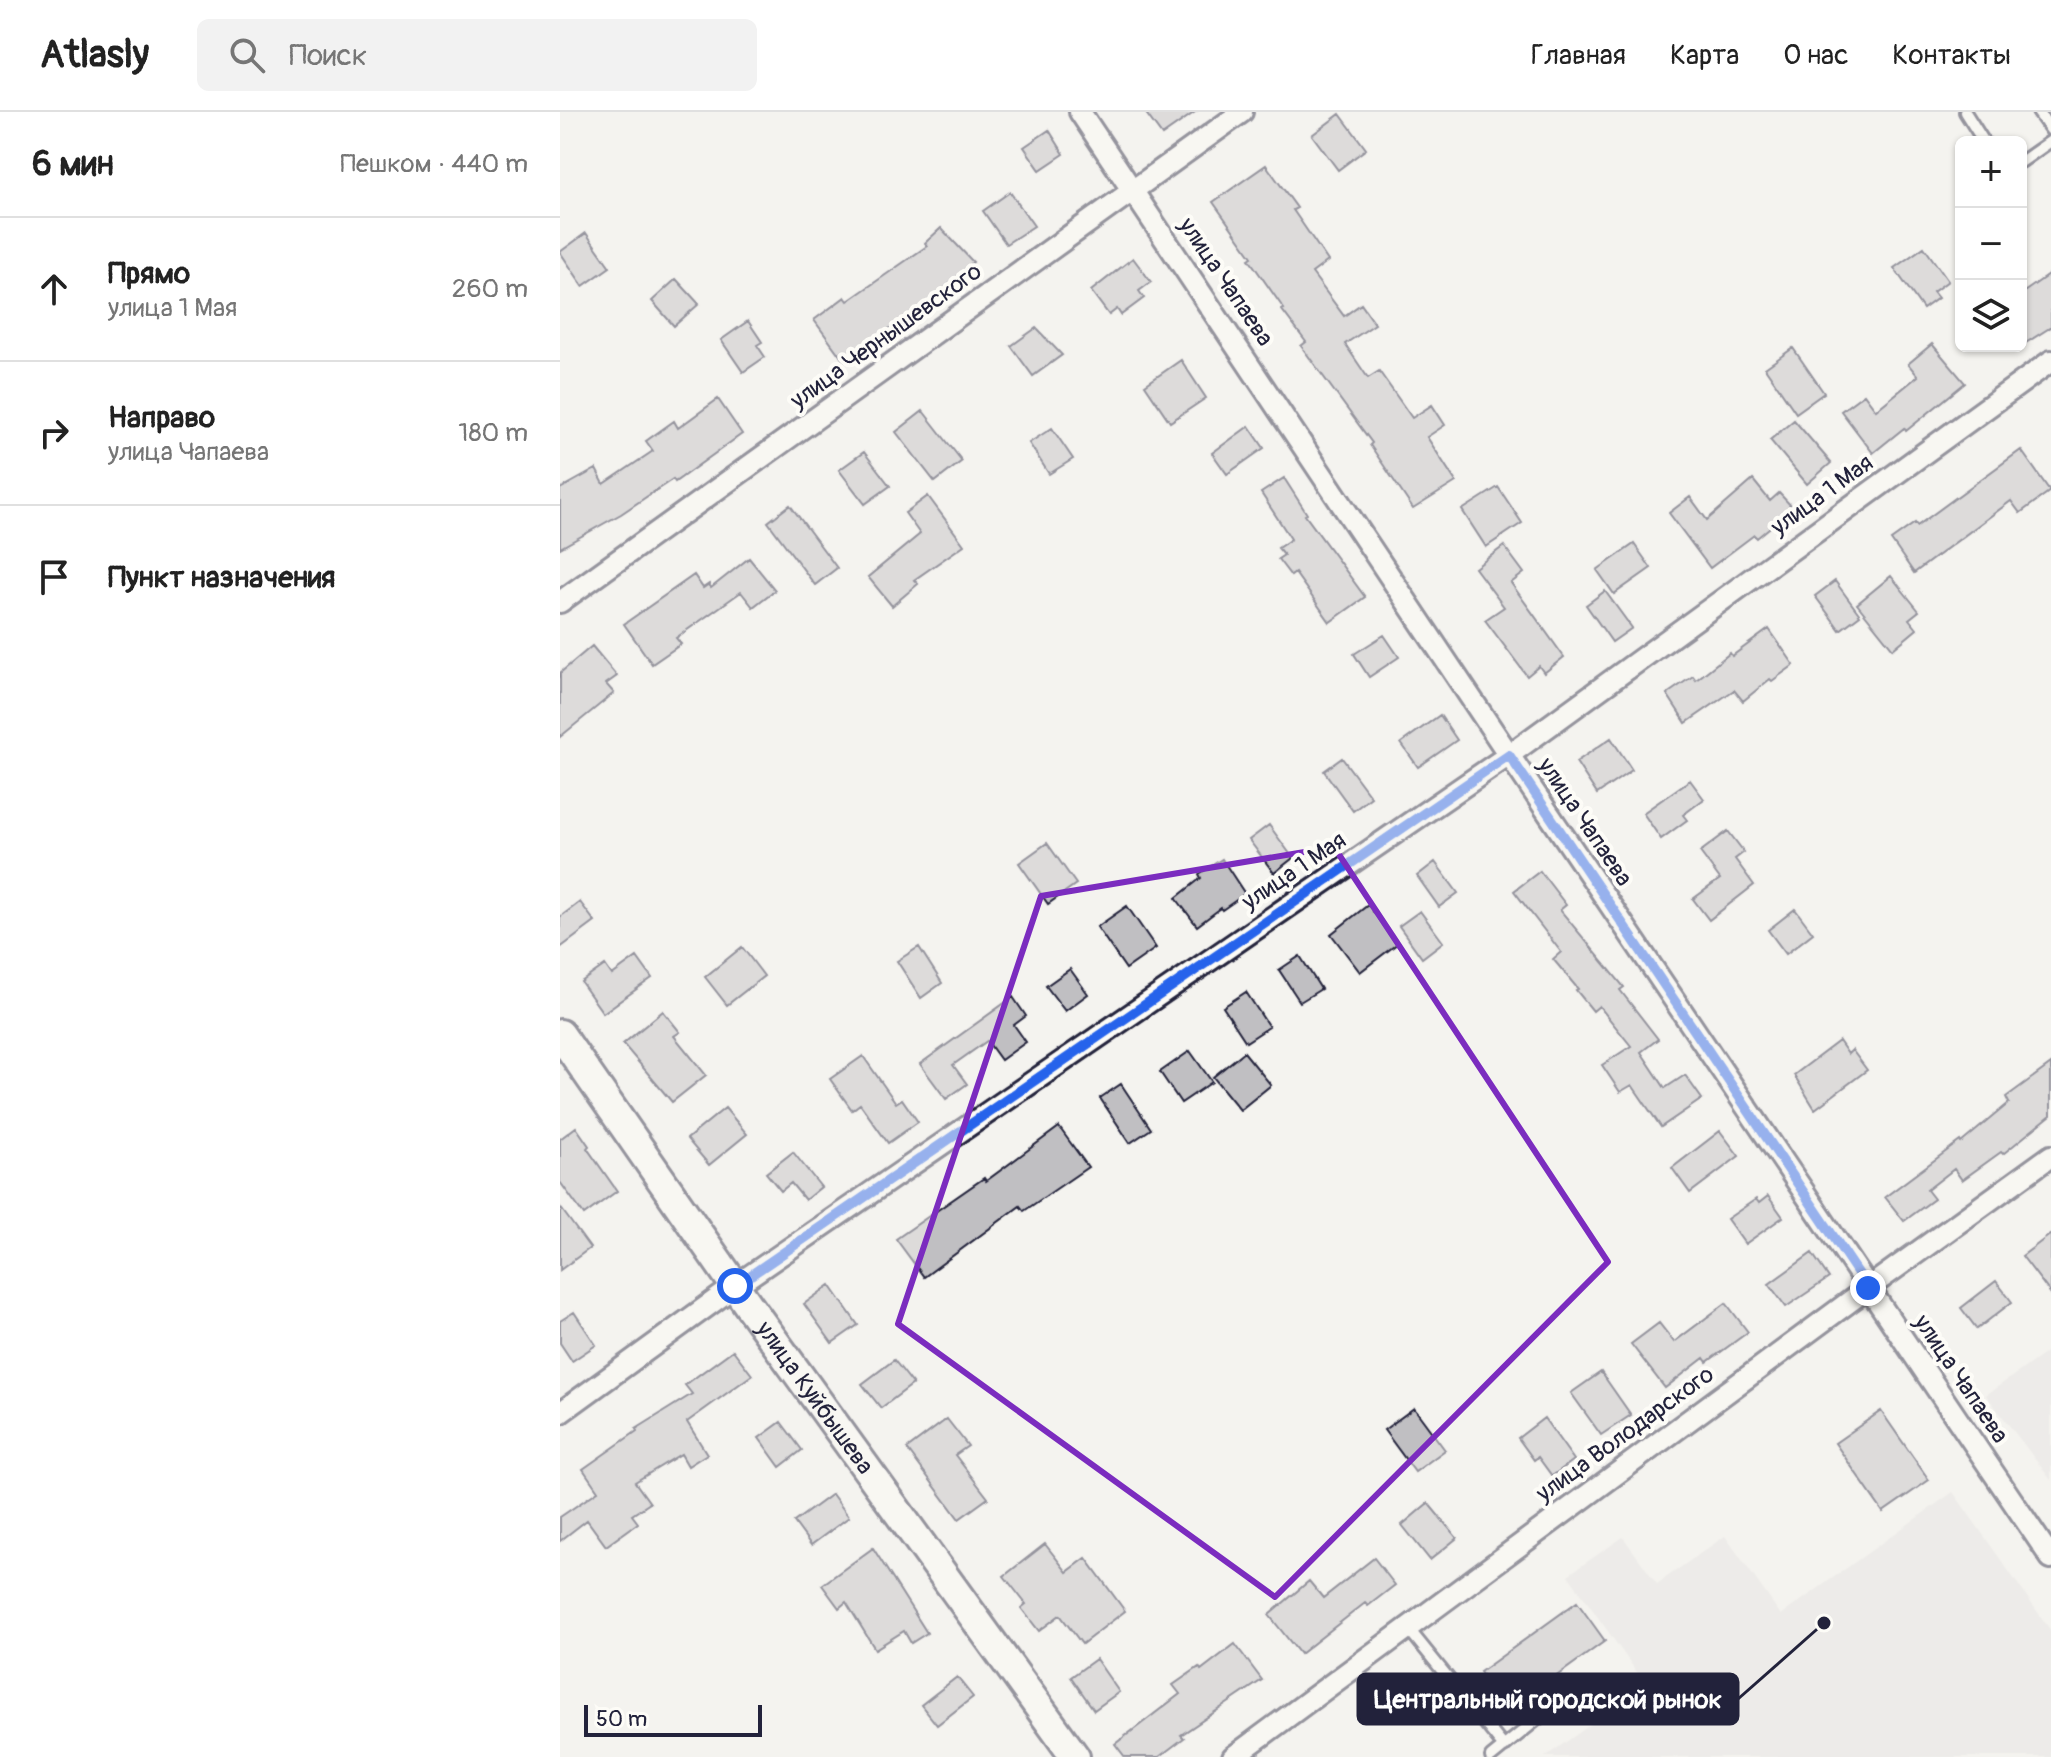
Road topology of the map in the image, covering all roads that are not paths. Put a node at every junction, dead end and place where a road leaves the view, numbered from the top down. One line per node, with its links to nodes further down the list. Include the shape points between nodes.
1 (1080, 112): 9 (street, улица Чапаева)
2 (1242, 112): 9 (street, улица Чернышевского)
3 (1966, 112): 6 (lane)
4 (2038, 112): 5 (lane)
5 (2051, 130)
6 (1980, 136)
7 (2051, 141): 8 (lane)
8 (2027, 158)
9 (1133, 190): 11 (street, улица Чернышевского); 12 (street, улица Чапаева)
10 (2051, 361): 12 (street, улица 1 Мая)
11 (560, 602)
12 (1509, 755): 15 (street, улица 1 Мая); 16 (street, улица Чапаева)
13 (560, 1034): 15 (street, улица Куйбышева)
14 (2051, 1156): 16 (street, улица Володарского)
15 (735, 1286): 17 (street, улица 1 Мая); 22 (street, улица Куйбышева)
16 (1868, 1288): 18 (street, улица Чапаева); 19 (street, улица Володарского)
17 (560, 1413)
18 (2051, 1558)
19 (1407, 1627): 21 (lane); 23 (street, улица Володарского)
20 (1576, 1688): 21 (lane)
21 (1504, 1747): 24 (lane)
22 (1075, 1757)
23 (1233, 1757)
24 (1491, 1757)

